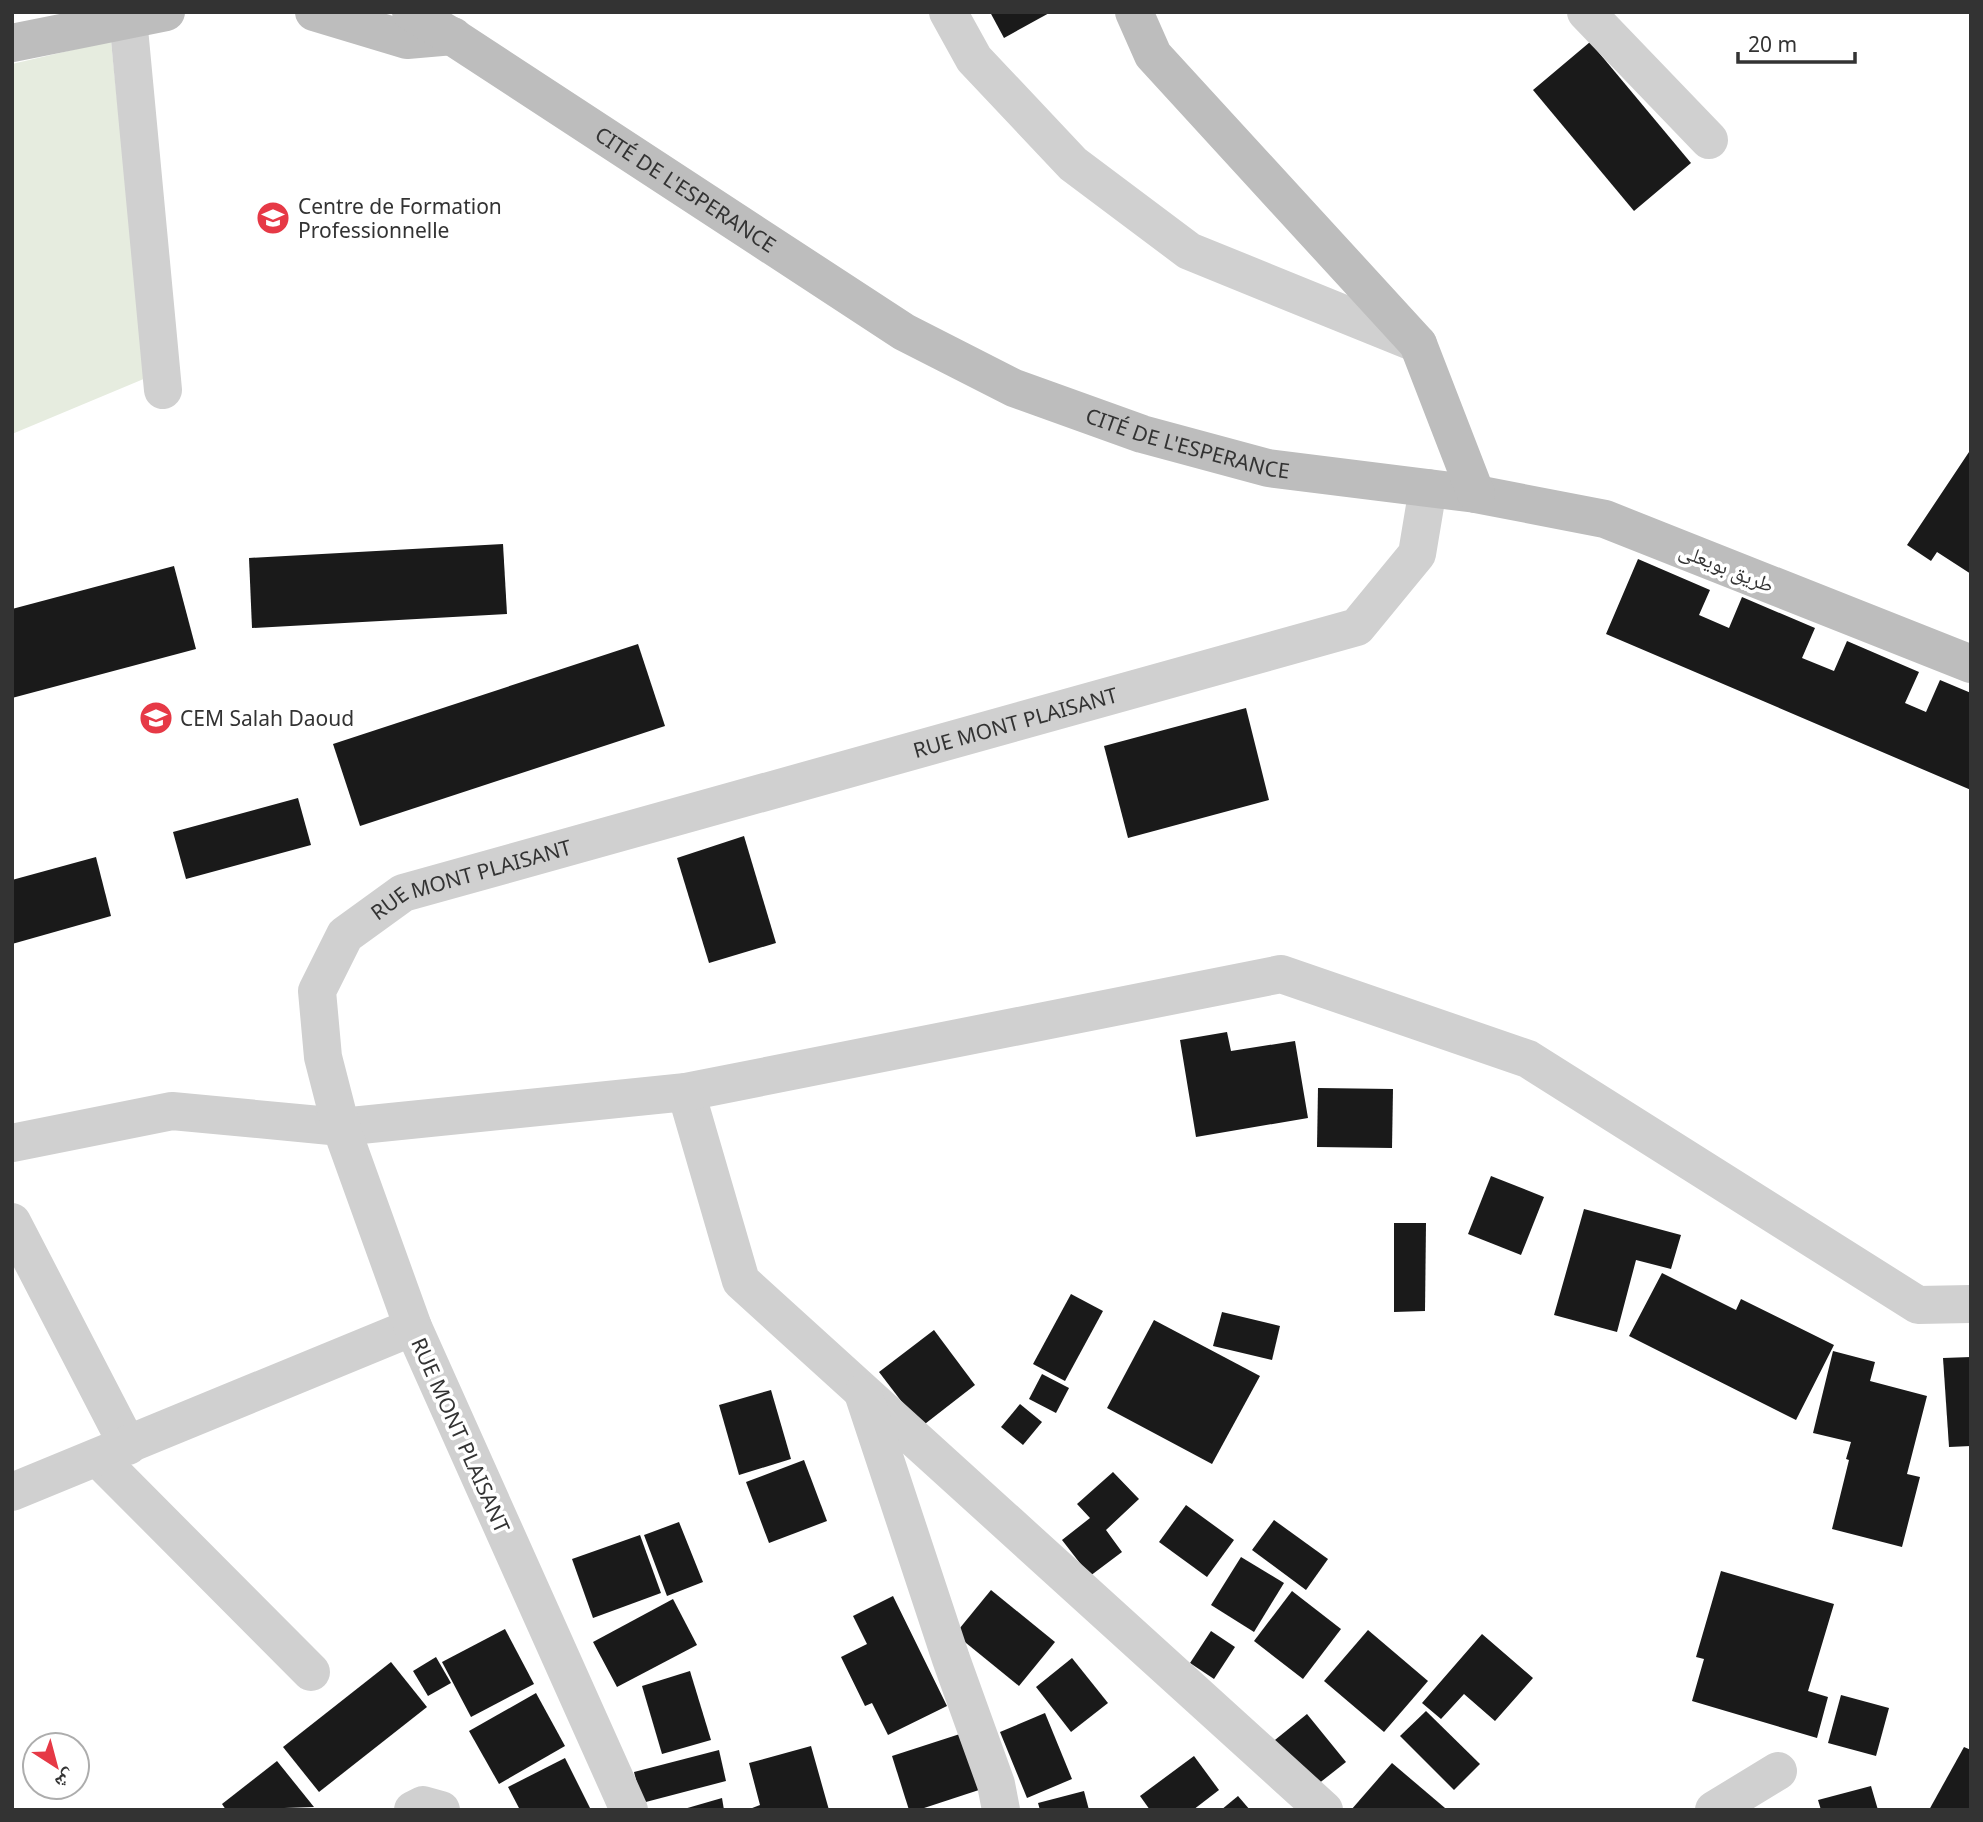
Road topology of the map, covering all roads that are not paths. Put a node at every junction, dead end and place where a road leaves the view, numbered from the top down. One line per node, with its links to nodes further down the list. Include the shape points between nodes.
1 (166, 12): 7 (main road)
2 (314, 12): 8 (main road, via 407,40)
3 (411, 12): 8 (main road, CITÉ DE L'ESPERANCE)
4 (948, 12): 11 (street, via 974,59 1073,164 1188,251)
5 (1134, 12): 11 (main road, via 1153,55)
6 (1586, 12): 10 (street)
7 (128, 18): 9 (main road); 12 (street)
8 (447, 24): 13 (main road, CITÉ DE L'ESPERANCE, via 904,332 1014,388 1142,434 1268,468)
9 (12, 43)
10 (1709, 140)
11 (1418, 344): 14 (main road)
12 (163, 390)
13 (1428, 488): 14 (main road, CITÉ DE L'ESPERANCE); 17 (street, RUE MONT PLAISANT, via 1416,554 1357,627 402,893 345,935 317,991 323,1057)
14 (1476, 494): 15 (main road, طريق بويعلى, via 1605,519)
15 (1971, 664)
16 (686, 1091): 17 (street); 20 (street, via 1281,974 1528,1059 1918,1305); 22 (street, via 741,1281)
17 (341, 1127): 18 (street, via 172,1111); 21 (street, RUE MONT PLAISANT)
18 (12, 1143)
19 (12, 1222): 23 (street)
20 (1971, 1304)
21 (413, 1327): 23 (street); 29 (street, RUE MONT PLAISANT)
22 (863, 1391): 30 (street, via 996,1784); 31 (street)
23 (113, 1452): 24 (street); 25 (street)
24 (12, 1492)
25 (311, 1672)
26 (1778, 1771): 32 (street)
27 (413, 1810): 28 (street, via 423,1805)
28 (441, 1810)
29 (629, 1810)
30 (1000, 1810)
31 (1324, 1810)
32 (1714, 1810)

